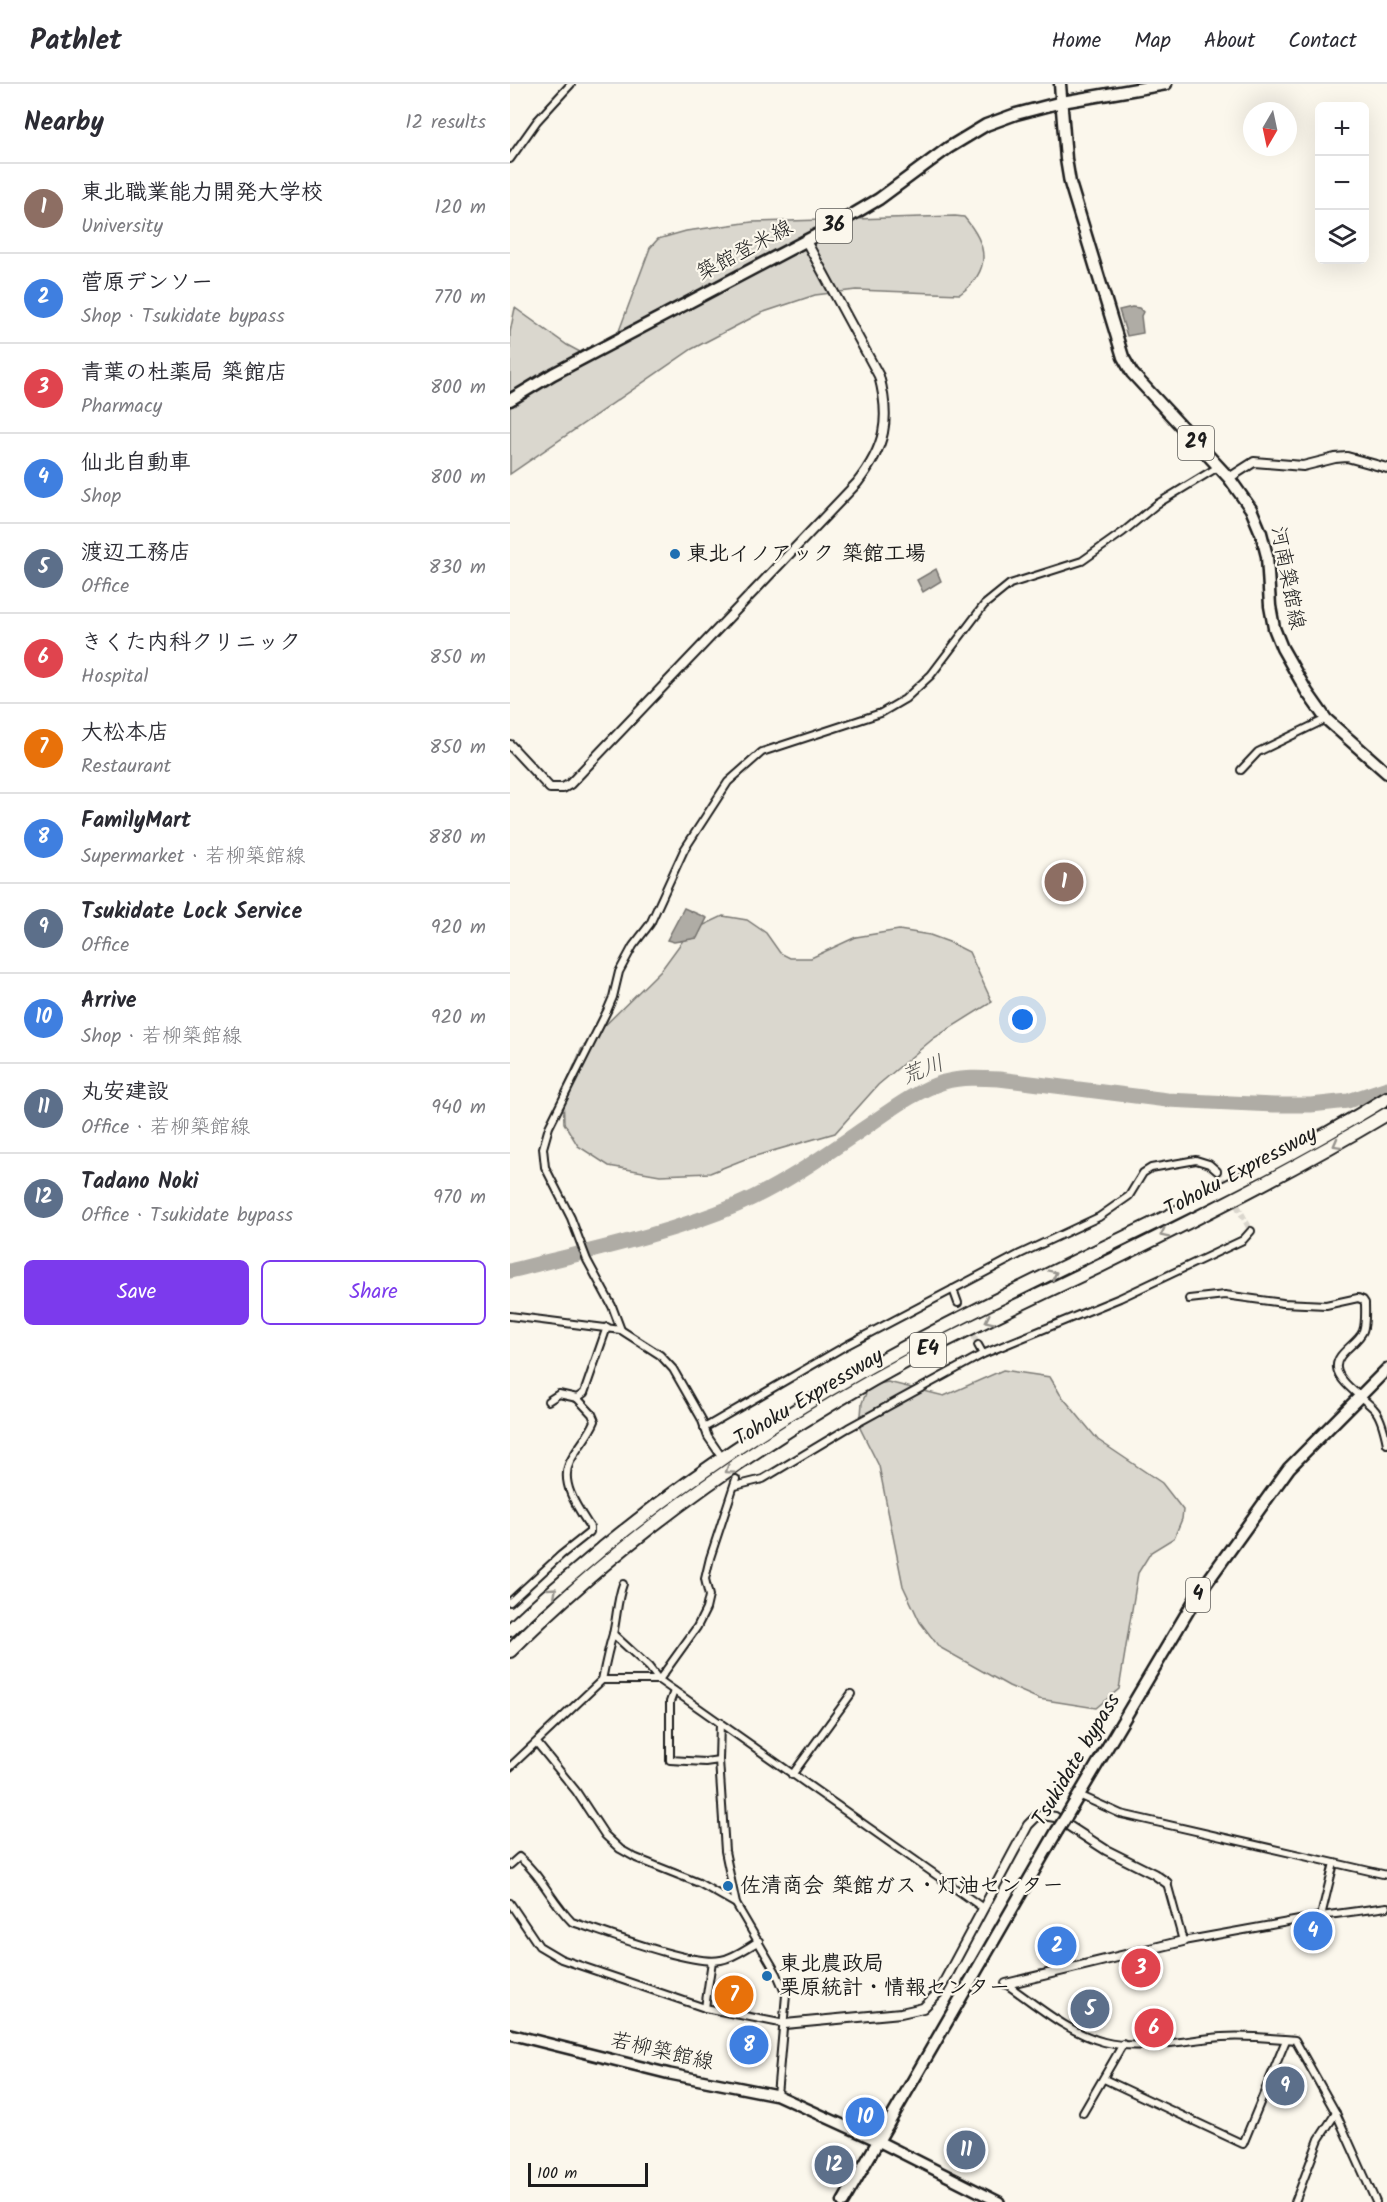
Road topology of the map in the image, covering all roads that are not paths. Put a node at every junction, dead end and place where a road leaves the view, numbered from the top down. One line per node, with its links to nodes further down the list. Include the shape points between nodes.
1 (571, 84): 5 (street, via 537,121)
2 (1060, 84): 4 (main road, 河南築館線 / 29)
3 (1166, 84): 4 (main road, 築館登米線 / 36)
4 (1062, 102): 6 (main road, 築館登米線 / 36, via 986,124 879,198); 8 (main road, 河南築館線 / 29, via 1070,183 1123,357 1132,373)
5 (510, 159)
6 (806, 240): 7 (main road, 築館登米線 / 36); 12 (street, via 879,376 885,396 882,442 871,465 570,784 550,788)
7 (510, 400)
8 (1218, 467): 10 (main road, 河南築館線 / 29); 24 (street, via 1157,504 1082,561 1010,584 984,605 931,675 905,699 881,713 762,752 728,782 684,850 650,924 633,946 607,1011 549,1127 543,1148 545,1167)
9 (1387, 468): 10 (street, via 1347,457 1302,466 1254,462)
10 (1229, 478): 11 (main road, 河南築館線 / 29, via 1251,509 1261,532 1268,556 1270,606 1278,638)
11 (1326, 720): 13 (street, via 1258,752); 14 (main road, 河南築館線 / 29)
12 (510, 745)
13 (1241, 770)
14 (1387, 773)
15 (1383, 1101): 38 (highway, Tohoku Expressway / E4, one-way to 15, via 641,1518 775,1422 909,1344 1278,1161)
16 (1387, 1114): 40 (highway, Tohoku Expressway / E4, one-way to 40, via 1286,1172 917,1356 782,1434 649,1529 583,1582)
17 (1217, 1171): 19 (street, via 1196,1160 1151,1168 1143,1173 1129,1196 1109,1211)
18 (1251, 1231): 26 (street, via 1243,1240 1120,1298)
19 (953, 1289): 21 (street); 31 (street)
20 (1189, 1299): 28 (street, via 1225,1295 1326,1305 1363,1300 1362,1333 1341,1356 1336,1370)
21 (958, 1303)
22 (510, 1316): 23 (street)
23 (607, 1328): 24 (street); 29 (street, via 584,1393)
24 (620, 1328): 31 (street, via 660,1355 673,1369)
25 (978, 1345): 26 (street)
26 (983, 1354): 35 (street, via 763,1479)
27 (1387, 1369): 28 (main road, Tsukidate bypass / 4)
28 (1358, 1395): 32 (street, via 1376,1411); 50 (main road, Tsukidate bypass / 4, via 1289,1468 1197,1596)
29 (577, 1398): 30 (street, via 559,1394); 37 (street, via 595,1421 567,1472 572,1496 590,1532)
30 (548, 1401)
31 (704, 1428): 33 (street)
32 (1387, 1444)
33 (719, 1453)
34 (736, 1479): 35 (street)
35 (735, 1486): 42 (street, via 705,1579 709,1596 706,1610)
36 (623, 1584): 39 (street)
37 (510, 1602)
38 (510, 1630)
39 (613, 1634): 41 (street); 42 (street)
40 (510, 1651)
41 (602, 1680): 42 (street); 46 (street)
42 (659, 1680): 43 (street)
43 (674, 1691): 45 (street); 47 (street, via 670,1702 670,1760)
44 (851, 1694): 49 (street)
45 (720, 1722): 47 (street); 49 (street)
46 (537, 1743): 48 (street); 56 (street, via 620,1849 699,1883)
47 (719, 1760): 56 (street, via 725,1851)
48 (510, 1767)
49 (792, 1775): 58 (street)
50 (1079, 1795): 51 (street, via 1121,1814); 73 (main road, Tsukidate bypass / 4, bridge)
51 (1334, 1863): 53 (street); 59 (street)
52 (510, 1865): 62 (street, via 519,1857 532,1867 572,1922 675,1954)
53 (1387, 1875)
54 (1167, 1883): 58 (street, via 1055,1817 1043,1815 1028,1825); 61 (street)
55 (510, 1903): 64 (street, via 539,1946 561,1959)
56 (736, 1904): 60 (street)
57 (1387, 1907): 59 (street)
58 (983, 1908): 65 (street, via 938,1993 924,2007 901,2013)
59 (1321, 1916): 61 (street)
60 (759, 1941): 62 (street, via 723,1960); 65 (street, via 786,1995)
61 (1183, 1941): 63 (street)
62 (712, 1961): 64 (street)
63 (1006, 1984): 68 (street, via 1068,2028 1105,2042)
64 (705, 2008): 65 (street)
65 (784, 2024): 70 (street)
66 (510, 2034): 70 (main road, 若柳築館線, via 670,2074)
67 (1286, 2040): 68 (street, via 1224,2037); 69 (street, via 1243,2144); 72 (street, via 1295,2040)
68 (1123, 2044): 69 (street)
69 (1104, 2079): 71 (street)
70 (777, 2095): 73 (main road, 若柳築館線)
71 (1083, 2113)
72 (1336, 2113): 76 (street, via 1319,2139); 77 (street)
73 (878, 2141): 74 (main road, Tsukidate bypass / 4); 75 (main road, 若柳築館線)
74 (843, 2202)
75 (999, 2202)
76 (1295, 2202)
77 (1376, 2202)

